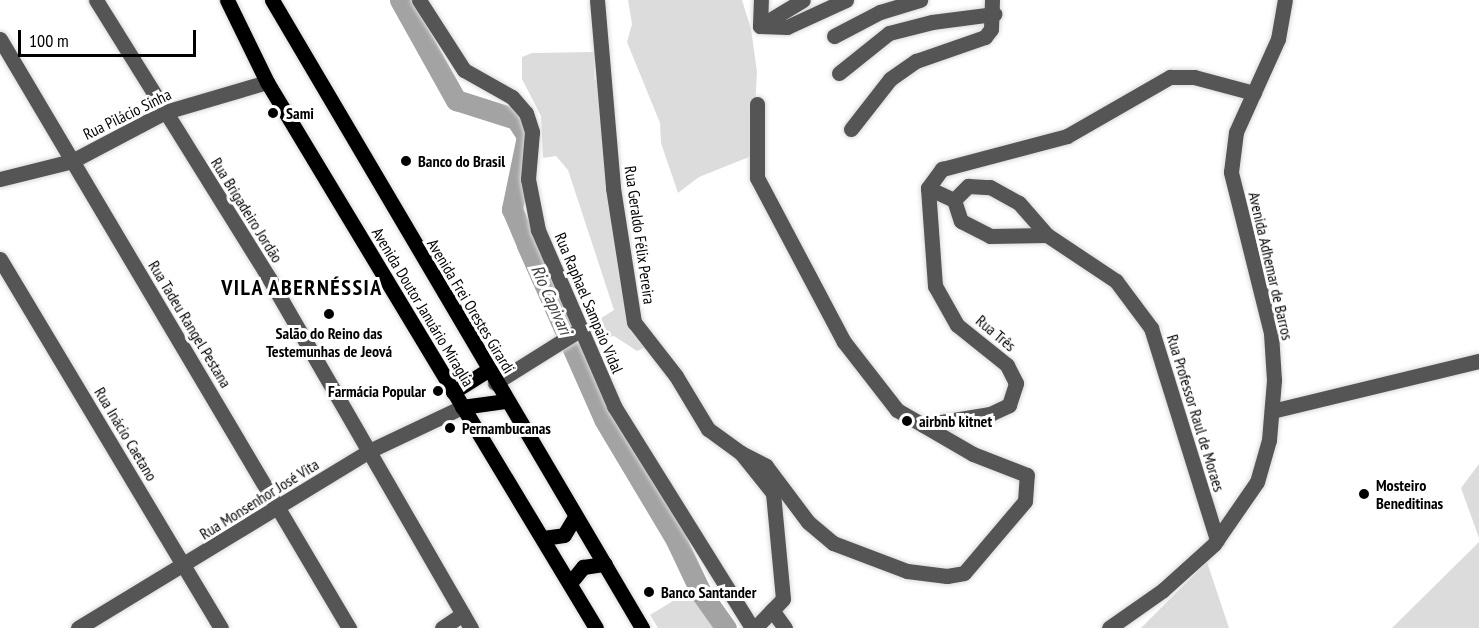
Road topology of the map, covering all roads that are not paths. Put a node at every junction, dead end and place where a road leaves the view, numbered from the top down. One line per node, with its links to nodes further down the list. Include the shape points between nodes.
1 (96, 0): 19 (street, Rua Brigadeiro Jordão)
2 (227, 0): 16 (main road, Avenida Doutor Januário Miraglia)
3 (272, 0): 29 (main road, Avenida Frei Orestes Girardi)
4 (419, 0): 27 (street, Rua Raphael Sampaio Vidal, via 464,70 512,97 526,113 532,132 528,179 538,230)
5 (597, 0): 36 (street, Rua Geraldo Félix Pereira, via 613,188 634,322 676,376 708,429)
6 (761, 0): 12 (street)
7 (803, 0): 12 (street)
8 (846, 0): 12 (street, via 787,27)
9 (920, 0): 13 (street, via 880,12)
10 (1285, 0): 17 (street, Avenida Adhemar de Barros, via 1278,39)
11 (986, 7): 15 (street, via 889,33); 20 (street, via 992,29 985,37 916,61 890,79)
12 (760, 26)
13 (834, 36)
14 (0, 39): 21 (street, Rua Tadeu Rangel Pestana)
15 (839, 73)
16 (267, 82): 19 (street, Rua Pilácio Sinha); 30 (main road, Avenida Doutor Januário Miraglia)
17 (1254, 93): 23 (street, via 1194,77 1170,77 1067,135 942,169); 33 (street, Avenida Adhemar de Barros, via 1236,132 1231,172 1271,333)
18 (757, 104): 34 (street, via 757,178 844,342 897,410)
19 (165, 112): 21 (street, Rua Pilácio Sinha); 35 (street, Rua Brigadeiro Jordão)
20 (851, 129)
21 (72, 161): 22 (street, Rua Pilácio Sinha); 37 (street, Rua Tadeu Rangel Pestana)
22 (0, 180)
23 (928, 188): 24 (street); 34 (street, Rua Três, via 935,286 957,325 1007,365 1016,383 1009,405 990,414)
24 (954, 200): 25 (street, via 961,221 990,236); 25 (street, Rua Professor Raul de Moraes, via 968,186 990,187 1019,203)
25 (1047, 235): 40 (street, Rua Professor Raul de Moraes, via 1116,281 1152,328)
26 (0, 259): 42 (street, Rua Inácio Caetano)
27 (579, 330): 29 (street); 53 (street, Rua Raphael Sampaio Vidal, via 614,406)
28 (1479, 362): 33 (street)
29 (491, 376): 30 (main road); 31 (main road, Avenida Frei Orestes Girardi)
30 (453, 392): 32 (main road, Avenida Doutor Januário Miraglia)
31 (505, 401): 32 (main road); 38 (main road, Avenida Frei Orestes Girardi)
32 (462, 408): 35 (street, Rua Monsenhor José Vita); 39 (main road, Avenida Doutor Januário Miraglia)
33 (1272, 411): 40 (street, Avenida Adhemar de Barros, via 1257,482)
34 (923, 425): 36 (street, via 973,454 1027,475 1025,501 964,573 947,576 907,571 833,543 808,522 766,466)
35 (369, 451): 37 (street, Rua Monsenhor José Vita); 45 (street, Rua Brigadeiro Jordão)
36 (741, 453): 44 (street, Rua Geraldo Félix Pereira, via 773,493 783,599)
37 (279, 509): 42 (street, Rua Monsenhor José Vita); 48 (street, Rua Tadeu Rangel Pestana)
38 (575, 517): 39 (main road, via 564,535); 41 (main road, Avenida Frei Orestes Girardi)
39 (543, 538): 43 (main road, Avenida Doutor Januário Miraglia)
40 (1217, 540): 55 (street, Avenida Adhemar de Barros, via 1163,590)
41 (604, 564): 43 (main road, via 583,567); 52 (main road, Avenida Frei Orestes Girardi)
42 (184, 566): 46 (street, Rua Monsenhor José Vita); 47 (street, Rua Inácio Caetano)
43 (570, 583): 51 (main road, Avenida Doutor Januário Miraglia)
44 (772, 610): 53 (street, Rua Geraldo Félix Pereira); 54 (street)
45 (463, 614): 49 (street); 50 (street, Rua Brigadeiro Jordão)
46 (78, 628)
47 (221, 628)
48 (349, 628)
49 (442, 628)
50 (471, 628)
51 (596, 628)
52 (642, 628)
53 (754, 628)
54 (785, 628)
55 (1109, 628)

